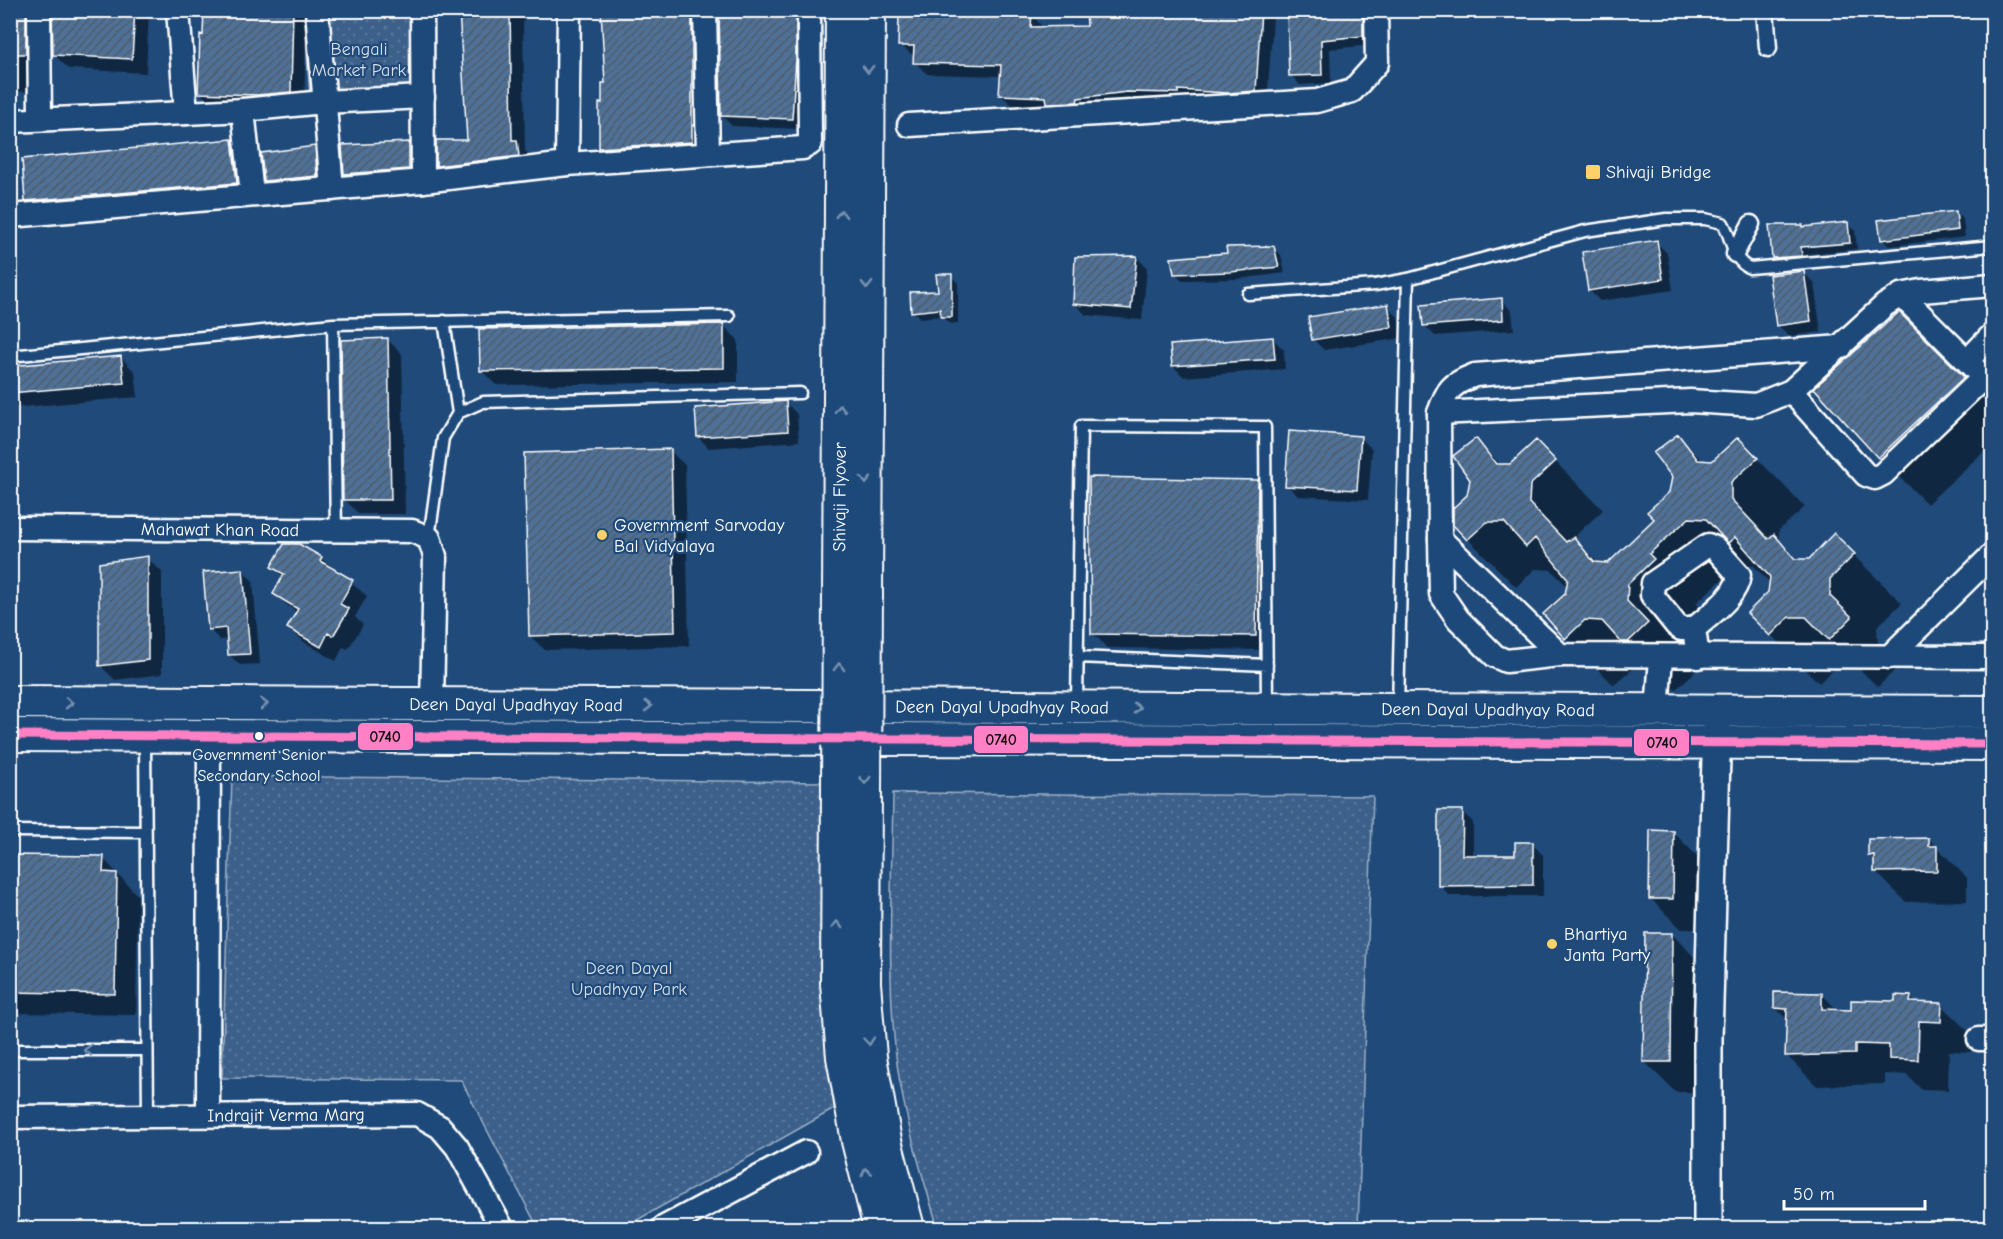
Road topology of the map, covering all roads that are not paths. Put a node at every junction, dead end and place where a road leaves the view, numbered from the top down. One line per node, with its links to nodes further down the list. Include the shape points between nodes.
1 (39, 10): 17 (street)
2 (178, 10): 16 (street)
3 (317, 10): 14 (street)
4 (422, 10): 13 (street)
5 (569, 10): 21 (street)
6 (705, 10): 20 (street)
7 (809, 10): 20 (street, via 810,144 802,148)
8 (842, 10): 73 (main road, Shivaji Flyover, one-way to 8, bridge)
9 (869, 10): 73 (main road, Shivaji Flyover, one-way to 73, bridge)
10 (1376, 10): 19 (street, via 1377,63 1352,91 1317,101)
11 (1765, 10): 12 (street)
12 (1768, 48)
13 (423, 97): 14 (street); 22 (street)
14 (323, 102): 15 (street); 23 (street)
15 (243, 110): 16 (street); 24 (street)
16 (186, 113): 17 (street)
17 (40, 119): 18 (street)
18 (10, 121)
19 (909, 125)
20 (708, 154): 21 (street)
21 (567, 164): 22 (street)
22 (423, 181): 23 (street)
23 (332, 189): 24 (street)
24 (252, 195): 25 (street)
25 (10, 216)
26 (1751, 224): 28 (street)
27 (1992, 246): 28 (lane, via 1750,268 1741,264)
28 (1735, 254): 29 (lane, via 1723,223 1666,219 1585,231)
29 (1408, 279): 31 (lane); 65 (lane)
30 (1992, 285): 32 (street)
31 (1248, 294)
32 (1901, 295): 37 (street); 39 (street)
33 (729, 316): 34 (lane)
34 (444, 321): 35 (lane); 43 (lane)
35 (333, 324): 38 (lane); 46 (lane)
36 (1992, 335): 39 (street)
37 (1841, 347): 41 (street); 44 (street, via 1475,375 1458,381 1445,394)
38 (10, 356)
39 (1969, 359): 40 (street)
40 (1988, 381): 41 (street, via 1875,478 1866,475)
41 (1791, 392): 44 (street, via 1755,405 1690,401)
42 (800, 393): 43 (lane, via 483,402)
43 (458, 413): 47 (lane, via 442,438)
44 (1439, 413): 48 (street)
45 (10, 528): 46 (street, Mahawat Khan Road)
46 (336, 532): 47 (street, Mahawat Khan Road, via 412,531)
47 (429, 538): 59 (street, via 435,556)
48 (1440, 539): 51 (street); 51 (street, via 1441,594 1458,619 1495,656 1506,662)
49 (1992, 555): 54 (street)
50 (1694, 629): 53 (street)
51 (1560, 655): 56 (street)
52 (1077, 657): 57 (lane); 57 (lane, via 1081,426 1265,427); 60 (lane)
53 (1698, 657): 54 (street); 56 (street)
54 (1889, 657): 55 (street)
55 (1992, 657)
56 (1660, 658): 62 (street)
57 (1267, 665): 61 (lane)
58 (10, 702): 59 (main road, Deen Dayal Upadhyay Road, one-way to 59)
59 (432, 705): 60 (main road, Deen Dayal Upadhyay Road, one-way to 60)
60 (1077, 708): 61 (main road, Deen Dayal Upadhyay Road, one-way to 61)
61 (1267, 709): 65 (main road, Deen Dayal Upadhyay Road)
62 (1657, 710): 63 (main road, Deen Dayal Upadhyay Road); 65 (main road, Deen Dayal Upadhyay Road)
63 (1716, 710): 64 (main road, Deen Dayal Upadhyay Road); 69 (street)
64 (1992, 712)
65 (1399, 725): 68 (main road, Deen Dayal Upadhyay Road); 69 (main road, Deen Dayal Upadhyay Road)
66 (10, 735): 67 (main road, Deen Dayal Upadhyay Road)
67 (145, 736): 68 (main road, Deen Dayal Upadhyay Road); 72 (lane)
68 (209, 736): 76 (street)
69 (1718, 742): 70 (main road, Deen Dayal Upadhyay Road); 84 (street, via 1708,1038)
70 (1992, 744)
71 (10, 831): 72 (lane)
72 (144, 832): 75 (lane)
73 (851, 983): 82 (main road, one-way to 73, via 858,1142 845,1068); 83 (main road, one-way to 83)
74 (10, 1050): 75 (lane, one-way to 74)
75 (147, 1050): 77 (lane)
76 (208, 1114): 77 (street, Indrajit Verma Marg); 80 (street, Indrajit Verma Marg, via 417,1114 440,1127 457,1147)
77 (148, 1115): 78 (street, Indrajit Verma Marg)
78 (10, 1117)
79 (806, 1152): 81 (street)
80 (502, 1228)
81 (663, 1228)
82 (880, 1228)
83 (908, 1228)
84 (1707, 1228)

